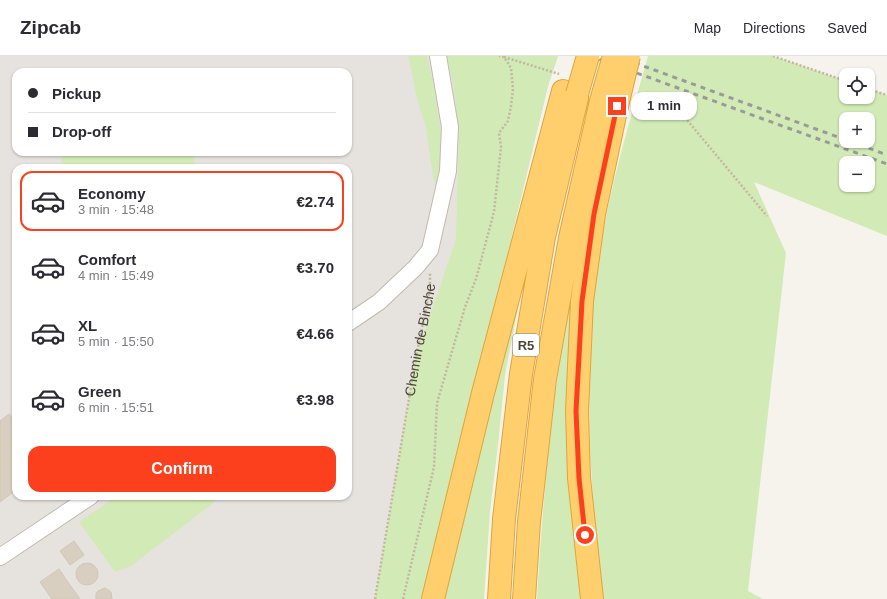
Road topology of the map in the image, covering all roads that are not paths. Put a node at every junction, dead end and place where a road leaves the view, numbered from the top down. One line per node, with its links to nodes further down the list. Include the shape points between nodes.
1 (438, 56): 8 (street, via 450,127 448,171 430,250 379,302)
2 (574, 56): 6 (highway)
3 (588, 56): 6 (highway, R5, bridge)
4 (614, 56): 7 (highway, R5, bridge)
5 (629, 56): 7 (highway, bridge)
6 (567, 86): 11 (highway, via 483,392); 12 (highway, R5, via 521,374 504,518)
7 (617, 101): 13 (highway, R5, via 570,238 545,379 529,522); 14 (highway, via 594,214 582,301 576,411 579,478)
8 (352, 320)
9 (85, 500): 10 (street)
10 (0, 557)
11 (433, 599)
12 (499, 599)
13 (524, 599)
14 (592, 599)

